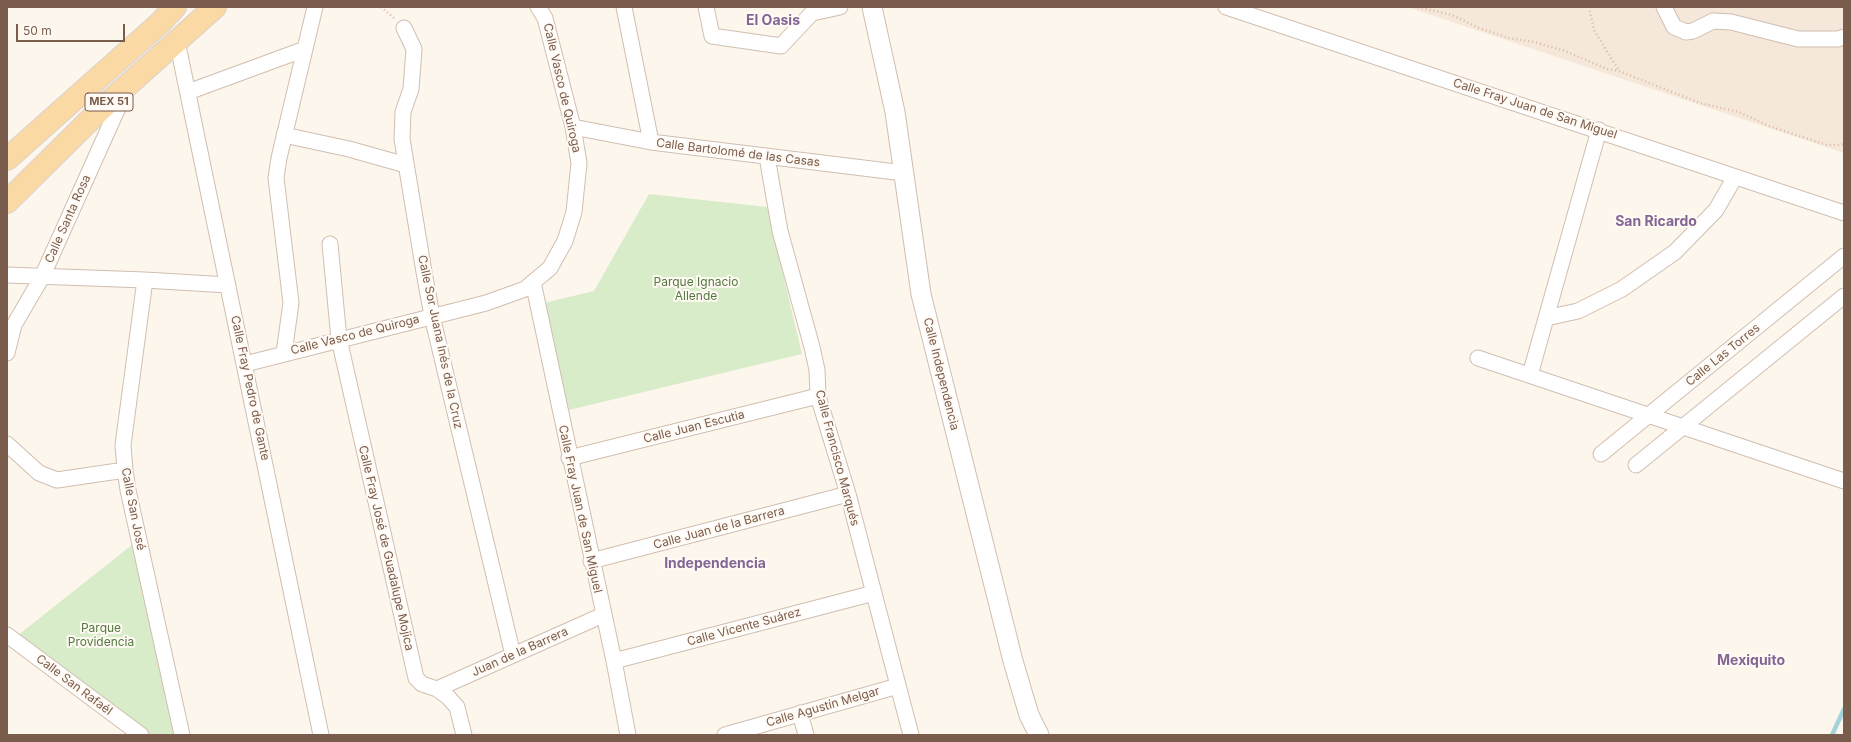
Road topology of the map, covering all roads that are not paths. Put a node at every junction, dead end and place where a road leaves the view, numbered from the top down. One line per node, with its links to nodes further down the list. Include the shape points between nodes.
1 (175, 7): 23 (main road, MEX 51)
2 (215, 7): 14 (main road, MEX 51)
3 (314, 7): 15 (street, Calle Vasco de Quiroga)
4 (538, 7): 18 (street, Calle Vasco de Quiroga, via 545,18)
5 (624, 7): 21 (street)
6 (706, 7): 11 (street, via 712,36 781,46)
7 (840, 7): 11 (street)
8 (872, 7): 25 (street, Calle Independencia, via 895,112)
9 (1226, 7): 19 (street, Calle Fray Juan de San Miguel)
10 (1664, 7): 13 (street, via 1674,27 1686,32 1713,21 1731,22 1798,39)
11 (812, 10)
12 (404, 28): 24 (street, Calle Sor Juana Inés de la Cruz, via 414,49 411,89 402,112 402,139)
13 (1844, 37)
14 (177, 41): 16 (main road, MEX 51); 17 (street, Calle Fray Pedro de Gante)
15 (304, 49): 17 (street); 20 (street, Calle Vasco de Quiroga)
16 (128, 84): 27 (main road, MEX 51); 32 (street, Calle Santa Rosa)
17 (188, 92): 35 (street, Calle Fray Pedro de Gante)
18 (573, 127): 21 (street, Calle Bartolomé de las Casas); 34 (street, Calle Vasco de Quiroga, via 579,163 574,212 565,241 550,268)
19 (1598, 130): 26 (street, Calle Fray Juan de San Miguel); 38 (street)
20 (284, 135): 24 (street); 41 (street, Calle Vasco de Quiroga, via 276,178 291,303)
21 (651, 142): 22 (street, Calle Bartolomé de las Casas)
22 (768, 156): 25 (street, Calle Bartolomé de las Casas); 45 (street, Calle Francisco Marqués, via 780,231 817,370)
23 (7, 159)
24 (406, 165): 37 (street, Calle Sor Juana Inés de la Cruz)
25 (904, 173): 72 (street, Calle Independencia, via 921,294 1013,661 1029,715)
26 (1735, 177): 28 (street, Calle Fray Juan de San Miguel); 38 (street, via 1716,210 1675,252 1622,289 1578,311)
27 (7, 202)
28 (1844, 213)
29 (330, 244): 39 (street, Calle Fray José de Guadalupe Mojica)
30 (1844, 256): 46 (street, Calle Las Torres)
31 (7, 275): 32 (street)
32 (42, 276): 33 (street); 40 (street, Calle Santa Rosa, via 14,325)
33 (145, 280): 35 (street); 52 (street, Calle San José, via 123,445)
34 (533, 282): 37 (street, Calle Vasco de Quiroga, via 525,289 486,303); 50 (street, Calle Fray Juan de San Miguel)
35 (228, 285): 43 (street, Calle Fray Pedro de Gante)
36 (1844, 296): 47 (street)
37 (432, 316): 39 (street, Calle Vasco de Quiroga); 59 (street, Calle Sor Juana Inés de la Cruz)
38 (1546, 318): 44 (street)
39 (338, 339): 41 (street, Calle Vasco de Quiroga); 62 (street, Calle Fray José de Guadalupe Mojica, via 416,678 422,684)
40 (7, 353)
41 (284, 353): 43 (street, Calle Vasco de Quiroga)
42 (1478, 358): 44 (street)
43 (245, 364): 66 (street, Calle Fray Pedro de Gante)
44 (1530, 375): 46 (street)
45 (818, 396): 50 (street, Calle Juan Escutia); 54 (street, Calle Francisco Marqués)
46 (1650, 416): 47 (street); 49 (street, Calle Las Torres)
47 (1684, 427): 51 (street); 53 (street)
48 (7, 444): 52 (street, via 39,473 57,480)
49 (1601, 454)
50 (569, 458): 55 (street, Calle Fray Juan de San Miguel)
51 (1636, 466)
52 (125, 470): 65 (street, Calle San José)
53 (1844, 481)
54 (848, 494): 55 (street, Calle Juan de la Barrera); 56 (street, Calle Francisco Marqués)
55 (591, 561): 57 (street, Calle Fray Juan de San Miguel)
56 (874, 593): 60 (street, Calle Vicente Suárez); 61 (street, Calle Francisco Marqués)
57 (603, 615): 59 (street, Juan de la Barrera); 60 (street, Calle Fray Juan de San Miguel)
58 (7, 635): 64 (street, Calle San Rafaél)
59 (513, 655): 62 (street, Juan de la Barrera)
60 (614, 661): 68 (street, Calle Fray Juan de San Miguel)
61 (898, 686): 63 (street, Calle Agustín Melgar); 71 (street, Calle Francisco Marqués)
62 (437, 689): 67 (street, Calle Fray José de Guadalupe Mojica, via 456,707)
63 (800, 713): 69 (street, Calle Agustín Melgar); 70 (street)
64 (141, 735)
65 (182, 735)
66 (321, 735)
67 (464, 735)
68 (628, 735)
69 (725, 735)
70 (806, 735)
71 (911, 735)
72 (1039, 735)

